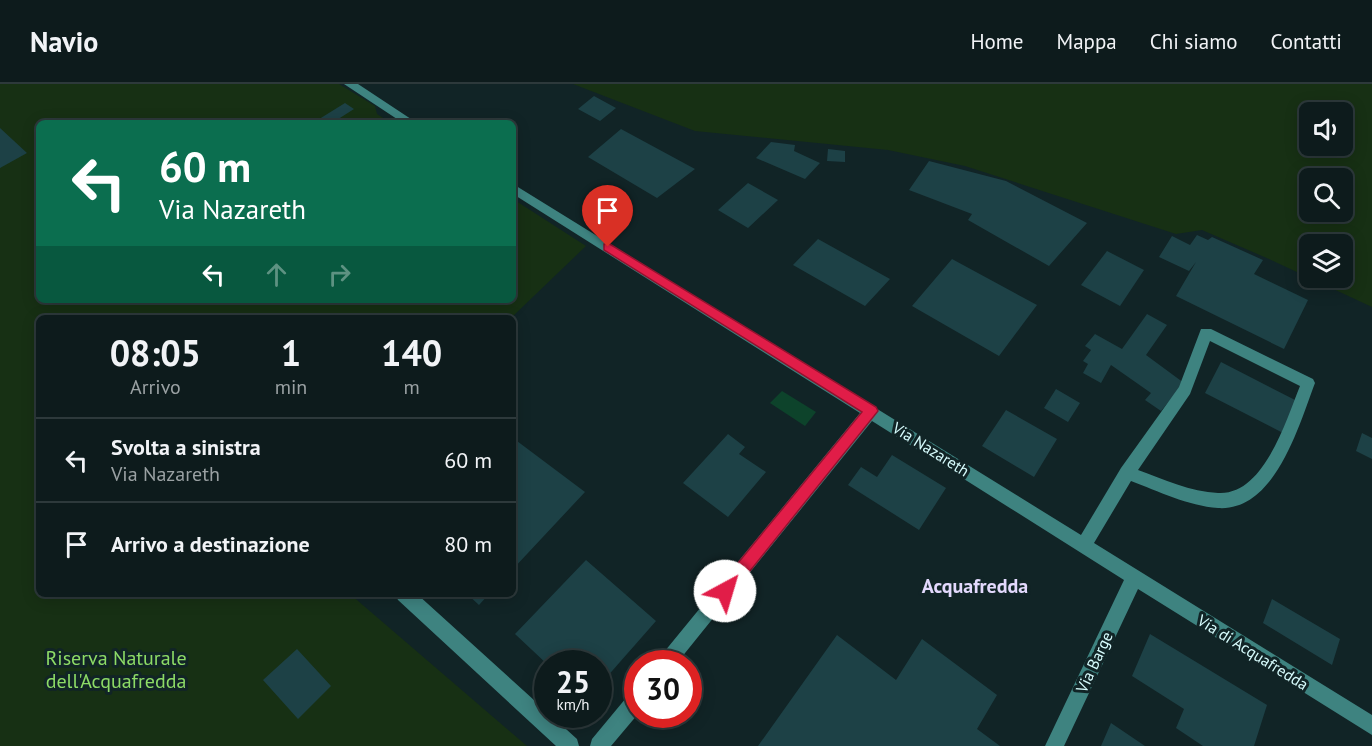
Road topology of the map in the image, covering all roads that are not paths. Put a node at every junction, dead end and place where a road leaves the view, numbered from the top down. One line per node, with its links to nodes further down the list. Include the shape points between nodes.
1 (350, 84): 2 (street)
2 (406, 120)
3 (516, 190): 4 (street, Via Nazareth)
4 (871, 411): 6 (street, Via Nazareth); 9 (street)
5 (1126, 473): 5 (street, via 1221,502 1239,498 1254,487 1279,457 1308,382 1206,333 1185,390); 6 (street)
6 (1083, 546): 7 (street, Via Nazareth)
7 (1134, 578): 11 (street, Via di Acquafredda); 14 (street, Via Barge)
8 (407, 597): 12 (street)
9 (677, 650)
10 (624, 716): 13 (street)
11 (1372, 726)
12 (570, 746)
13 (599, 746)
14 (1054, 746)

